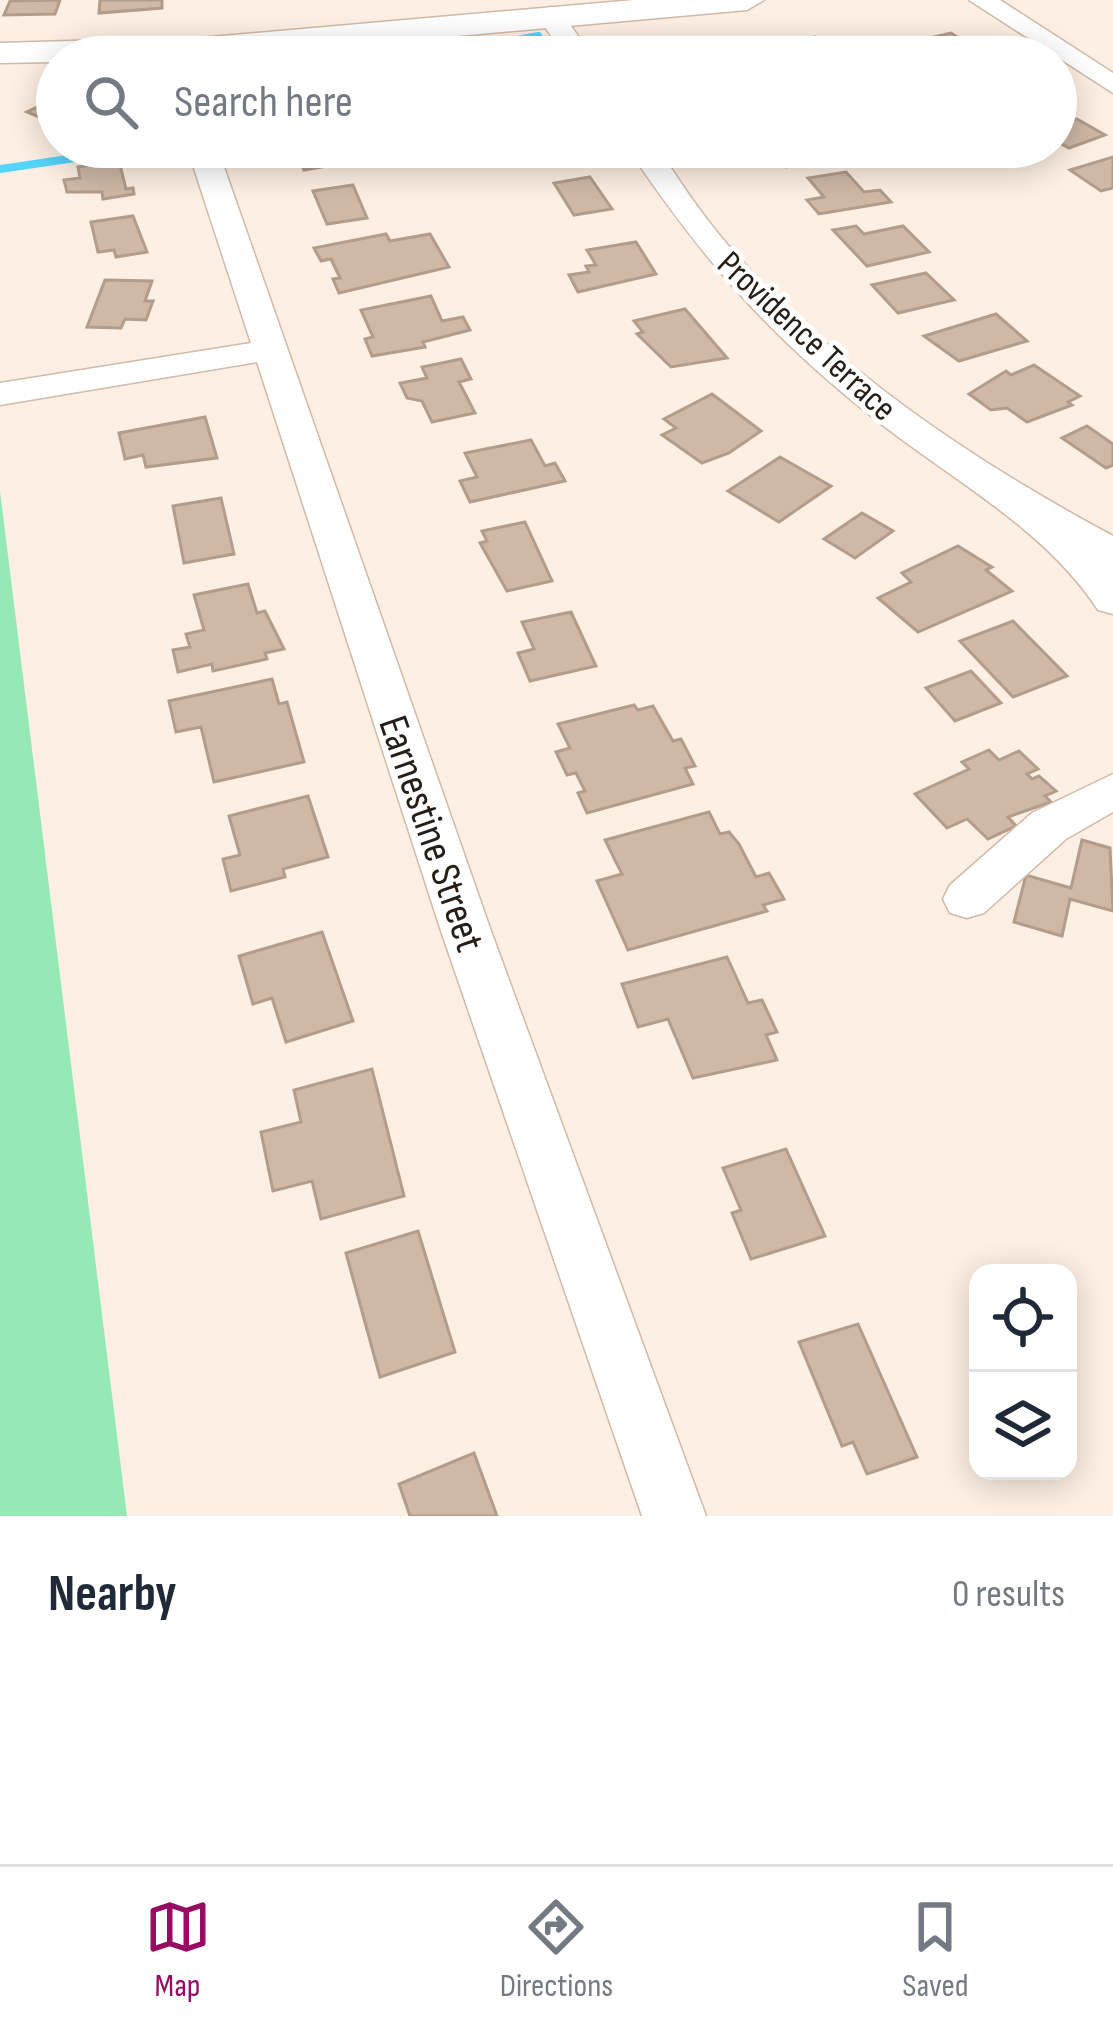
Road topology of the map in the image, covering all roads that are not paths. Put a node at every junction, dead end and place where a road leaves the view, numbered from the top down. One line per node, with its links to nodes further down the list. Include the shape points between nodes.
1 (747, 0): 3 (main road)
2 (982, 0): 7 (street)
3 (613, 5): 4 (main road)
4 (550, 15): 5 (main road); 6 (street)
5 (335, 36)
6 (564, 36)
7 (1037, 36)
8 (0, 53): 9 (main road)
9 (36, 53)
10 (1077, 62): 13 (street)
11 (36, 65): 12 (main road)
12 (0, 68)
13 (1113, 85)
14 (209, 168): 16 (street, Earnestine Street)
15 (657, 168): 18 (street, Providence Terrace, via 761,302 902,422)
16 (269, 350): 17 (street); 23 (street, Earnestine Street)
17 (0, 394)
18 (1004, 493): 19 (street, Providence Terrace); 20 (street, Providence Terrace, via 1080,557)
19 (1113, 553)
20 (1113, 601)
21 (1113, 791): 22 (street, via 1049,826)
22 (967, 899)
23 (674, 1516)

